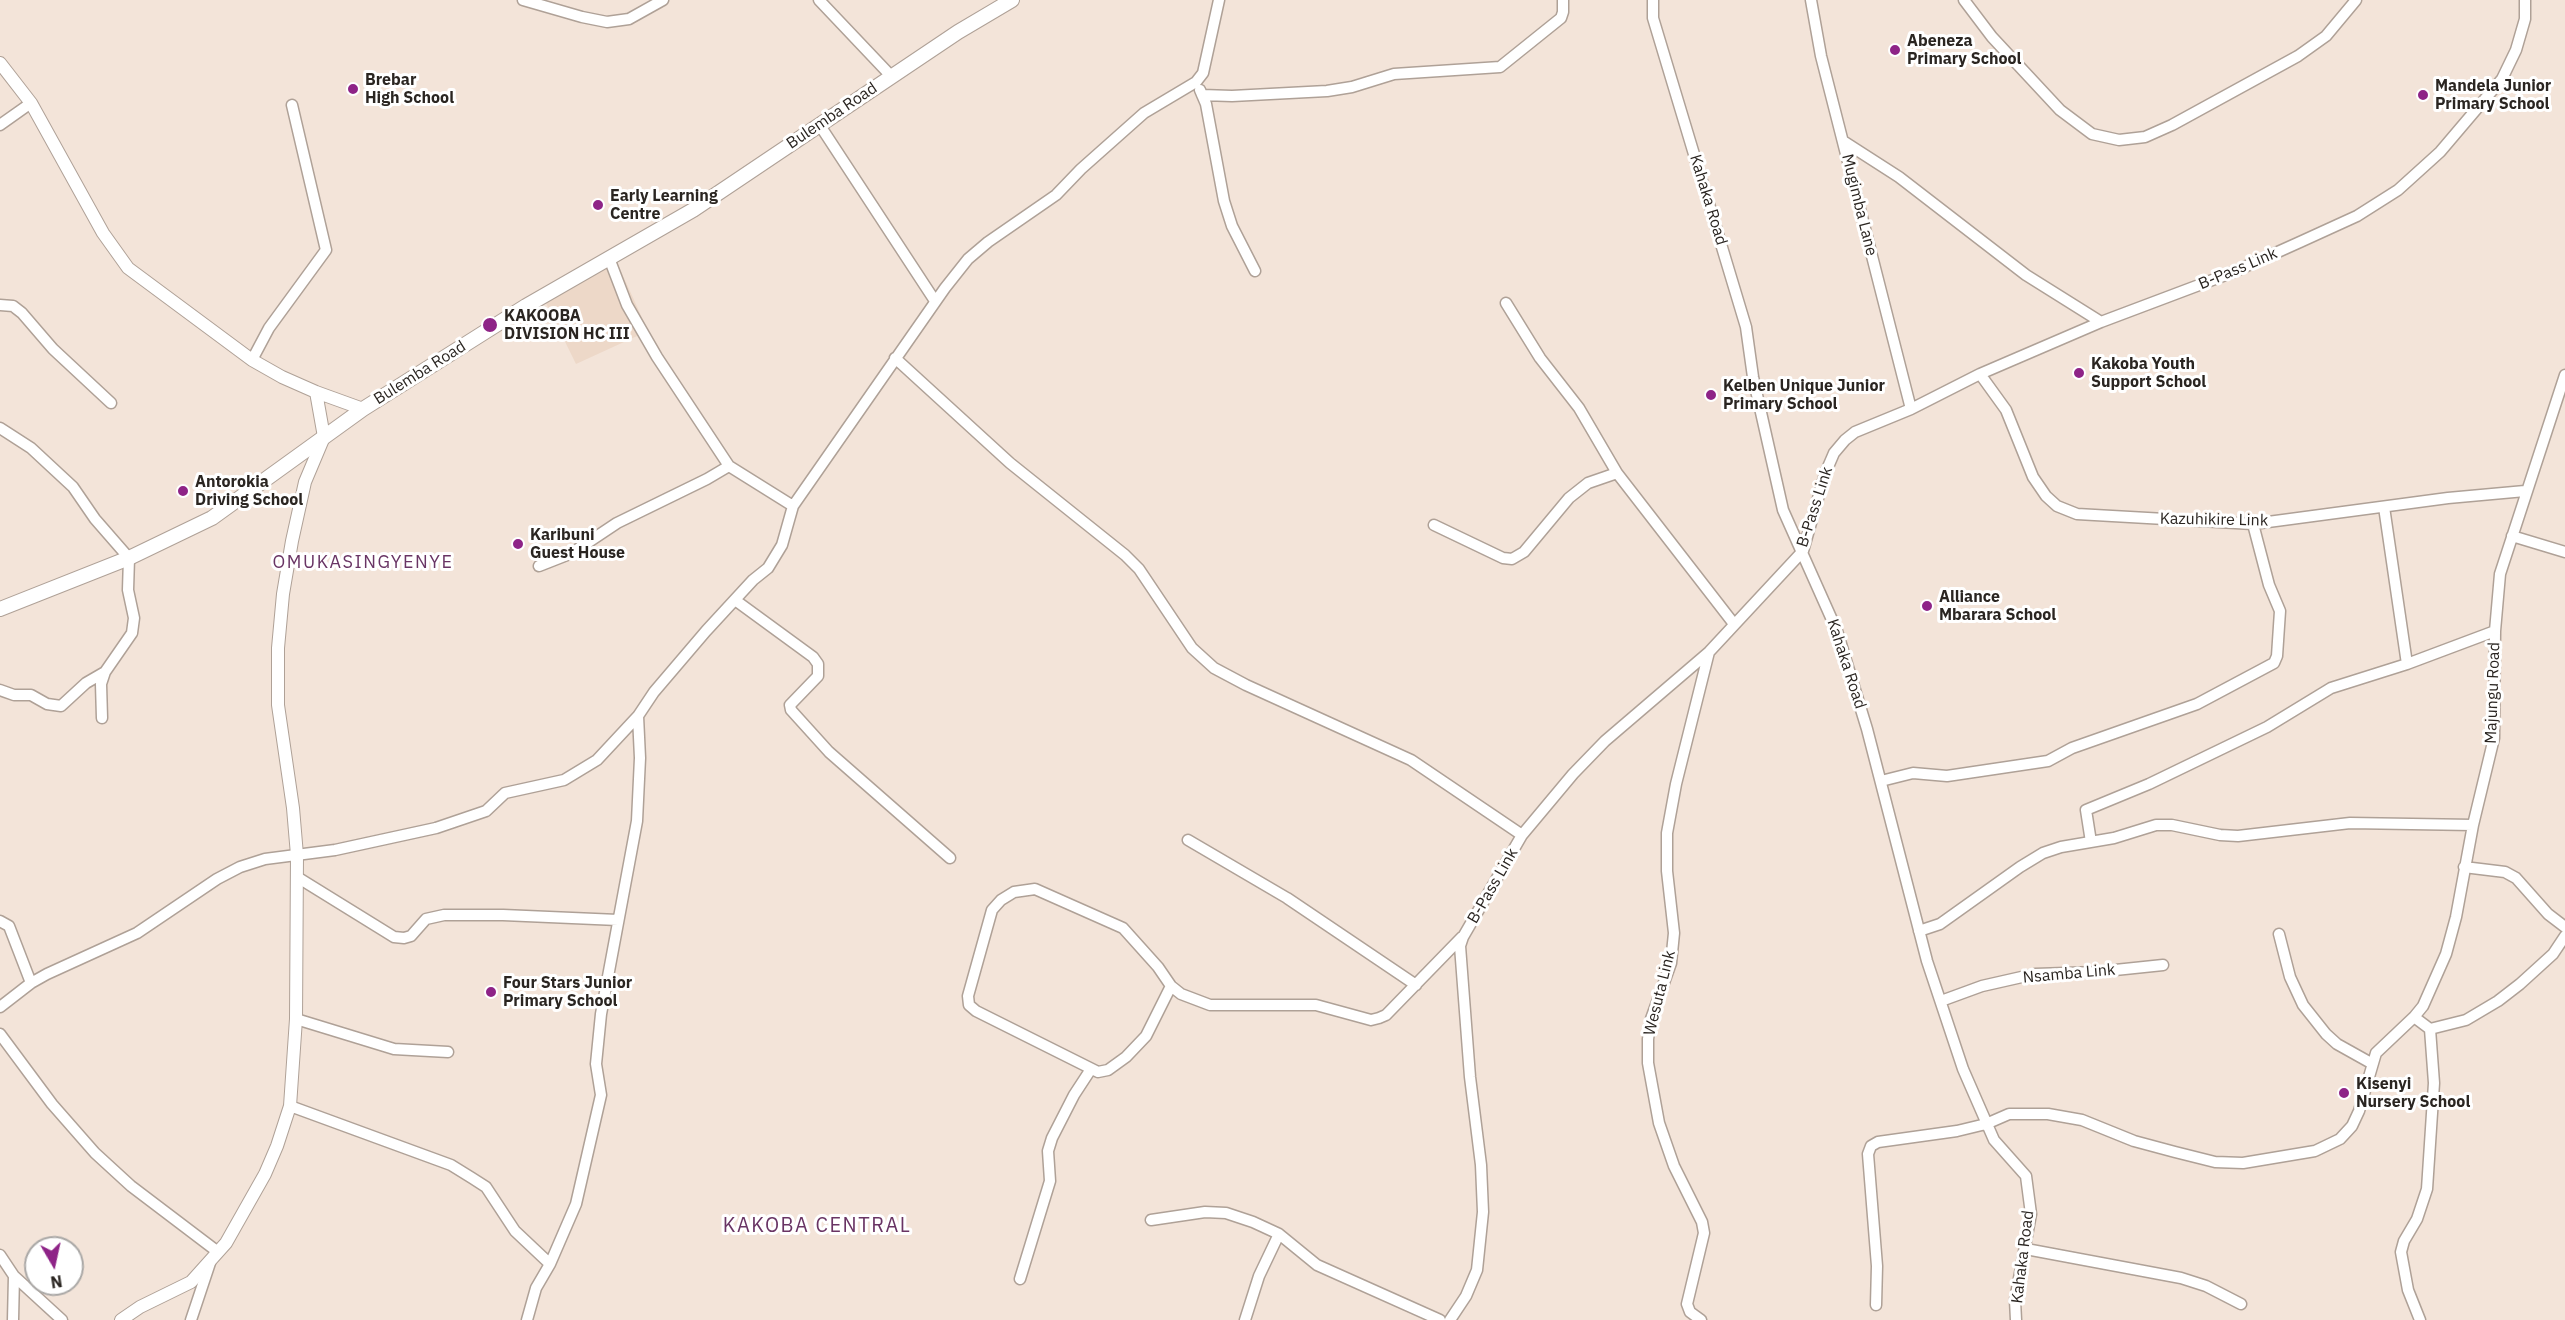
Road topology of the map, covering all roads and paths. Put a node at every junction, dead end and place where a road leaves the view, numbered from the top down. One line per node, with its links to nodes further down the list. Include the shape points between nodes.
1 (523, 0): 2 (street, via 607,22 629,19)
2 (663, 0)
3 (819, 0): 13 (street)
4 (1012, 0): 13 (main road, Bulemba Road)
5 (1219, 0): 14 (street, via 1203,73)
6 (1563, 0): 15 (street, via 1561,18 1500,67 1394,74 1327,91)
7 (1653, 0): 45 (street, Kahaka Road, via 1653,18 1746,327 1753,377 1783,510)
8 (1811, 0): 20 (street, Mugimba Lane)
9 (1964, 0): 10 (street, via 1992,37 2060,110 2092,134 2119,140 2145,137 2172,125 2298,56 2326,36)
10 (2356, 0)
11 (2525, 0): 26 (street, B-Pass Link, via 2525,19 2516,50 2502,79 2440,152 2398,190 2357,216 2300,242)
12 (0, 63): 16 (street)
13 (892, 77): 18 (main road, Bulemba Road)
14 (1196, 82): 15 (street); 23 (street, via 1144,113 1056,195 988,242 968,259)
15 (1202, 95): 22 (street, via 1224,201)
16 (31, 103): 19 (street); 28 (street, via 103,233 124,263)
17 (292, 105): 28 (street, via 326,250 269,328)
18 (819, 124): 21 (main road, Bulemba Road, via 693,210); 23 (street)
19 (0, 125)
20 (1843, 141): 26 (street, via 1899,177 2026,275); 34 (street, Mugimba Lane)
21 (609, 258): 33 (main road, Bulemba Road); 37 (street, via 627,305)
22 (1255, 271)
23 (935, 301): 27 (street)
24 (1506, 303): 38 (street, via 1540,358 1580,408)
25 (0, 305): 32 (street, via 13,306 22,313 53,350)
26 (2101, 322): 29 (street, B-Pass Link)
27 (895, 358): 40 (street); 61 (street, via 1010,463 1125,555 1139,569 1192,648 1214,668 1411,760)
28 (252, 360): 31 (street)
29 (1980, 374): 34 (street, B-Pass Link); 42 (street, Kazuhikire Link, via 2007,410 2034,477 2057,507 2077,514)
30 (2565, 375): 39 (street, Majungu Road)
31 (316, 392): 33 (street); 36 (street)
32 (111, 403)
33 (363, 409): 36 (main road, Bulemba Road)
34 (1911, 409): 45 (street, B-Pass Link, via 1855,432 1834,453)
35 (0, 428): 47 (street, via 31,448 66,481)
36 (324, 437): 47 (main road, Bulemba Road, via 212,518); 64 (street, via 305,482 294,531 278,648 278,705)
37 (729, 466): 40 (street); 48 (street, via 617,523 572,553)
38 (1617, 473): 43 (street, via 1588,483 1574,493 1524,552 1512,560); 51 (street)
39 (2525, 491): 41 (street, Kazuhikire Link); 44 (street, Majungu Road)
40 (793, 506): 49 (street, via 782,545 768,568)
41 (2384, 507): 42 (street, Kazuhikire Link); 54 (street)
42 (2253, 524): 59 (street, via 2280,612 2274,663 2197,704 2048,760 1947,776 1913,773)
43 (1434, 525)
44 (2512, 536): 46 (street); 52 (street, Majungu Road, via 2500,574)
45 (1803, 551): 51 (street, B-Pass Link); 59 (street, Kahaka Road, via 1837,631)
46 (2565, 552)
47 (129, 558): 50 (main road, Bulemba Road); 55 (street, via 132,633)
48 (540, 566)
49 (735, 600): 57 (street, via 654,692); 65 (street, via 818,664 818,676 790,705 791,710 829,752)
50 (0, 609)
51 (1734, 624): 53 (street, B-Pass Link)
52 (2495, 631): 54 (street); 60 (street, Majungu Road, via 2494,738)
53 (1709, 652): 61 (street, B-Pass Link, via 1605,741); 108 (street, Wesuta Link, via 1667,833 1674,933 1671,963 1648,1039 1648,1063 1659,1123 1674,1166 1702,1222 1704,1233 1687,1304 1690,1312)
54 (2407, 664): 63 (street, via 2331,688 2267,727 2086,810)
55 (105, 672): 56 (street, via 61,706); 58 (street, via 101,684)
56 (0, 690)
57 (638, 716): 64 (street, via 597,760 564,780 505,794 486,811 436,828); 68 (street, via 637,821)
58 (102, 718)
59 (1881, 781): 71 (street, Kahaka Road)
60 (2473, 825): 63 (street, via 2350,823 2238,836 2156,825); 66 (street, Majungu Road)
61 (1522, 835): 74 (street, B-Pass Link)
62 (1188, 840): 77 (street, via 1287,898)
63 (2091, 842): 71 (street, via 2043,853 1940,924)
64 (297, 855): 67 (street); 76 (street, via 240,867 137,933)
65 (950, 858)
66 (2464, 867): 70 (street, via 2505,872 2516,878); 81 (street, Majungu Road, via 2446,954 2435,983)
67 (297, 876): 68 (street, via 394,937 411,936 426,920 444,915); 82 (street)
68 (618, 920): 95 (street, via 599,1034 596,1064 601,1095 597,1117 576,1204)
69 (0, 921): 76 (street, via 9,926)
70 (2565, 927)
71 (1919, 931): 79 (street, Kahaka Road)
72 (2279, 934): 86 (street, via 2290,977 2303,1005 2337,1044)
73 (2565, 936): 83 (street, via 2541,966 2498,1001 2466,1020)
74 (1463, 937): 77 (street); 107 (street, B-Pass Link, via 1460,963 1483,1212 1477,1270)
75 (2163, 965): 79 (street, Nsamba Link, via 2035,974 1982,986)
76 (32, 982): 80 (street)
77 (1416, 985): 78 (street, via 1386,1015 1371,1020 1316,1005 1210,1005)
78 (1171, 986): 87 (street, via 1140,1043 1108,1070); 87 (street, via 1123,928 1035,889 1014,892 1001,900 992,910 969,1005)
79 (1941, 1001): 89 (street, Kahaka Road)
80 (0, 1007)
81 (2414, 1017): 83 (street); 86 (street, Majungu Road, via 2376,1053)
82 (296, 1019): 85 (street, via 394,1049); 88 (street)
83 (2430, 1029): 110 (street, via 2434,1083 2427,1189 2402,1252 2408,1290)
84 (0, 1034): 94 (street, via 52,1104 95,1153)
85 (448, 1052)
86 (2371, 1063): 89 (street, via 2359,1111 2340,1139 2315,1150 2243,1163 2215,1162 2155,1147 2067,1116 2009,1114)
87 (1091, 1070): 97 (street, via 1052,1138 1048,1151 1050,1181)
88 (290, 1106): 94 (street, via 264,1174); 95 (street, via 451,1165 486,1187 515,1231)
89 (1986, 1124): 92 (street, Kahaka Road, via 1994,1140 2026,1176 2031,1214); 99 (street, via 1871,1146 1868,1154 1877,1266)
90 (1151, 1220): 91 (street, via 1226,1213)
91 (1279, 1234): 105 (street, via 1259,1276); 106 (street, via 1317,1264)
92 (2026, 1250): 98 (street, via 2181,1278); 109 (street, Kahaka Road, via 2015,1299)
93 (0, 1254): 96 (street)
94 (215, 1256): 102 (street, via 191,1282); 103 (street)
95 (550, 1264): 104 (street, via 536,1288)
96 (15, 1276): 100 (street); 101 (street)
97 (1020, 1279)
98 (2241, 1304)
99 (1876, 1305)
100 (14, 1320)
101 (62, 1320)
102 (121, 1320)
103 (191, 1320)
104 (527, 1320)
105 (1245, 1320)
106 (1440, 1320)
107 (1450, 1320)
108 (1701, 1320)
109 (2016, 1320)
110 (2420, 1320)

